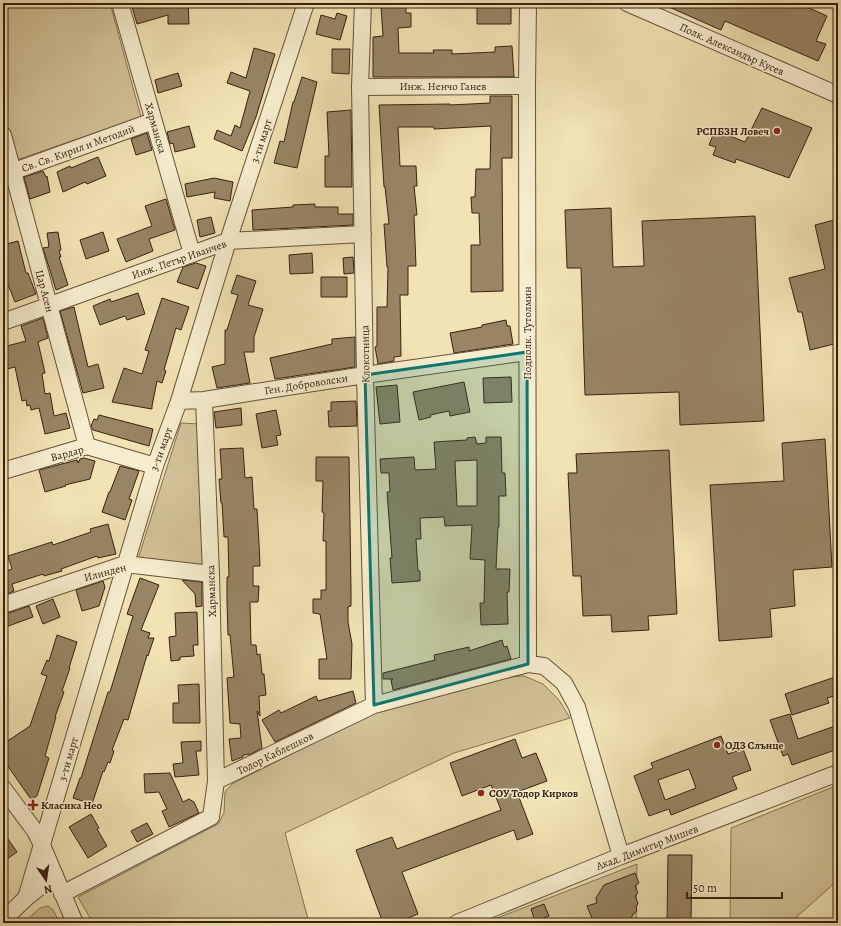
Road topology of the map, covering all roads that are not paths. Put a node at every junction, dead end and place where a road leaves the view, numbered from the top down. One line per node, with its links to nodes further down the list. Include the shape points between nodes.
1 (120, 3): 9 (street, Харманска)
2 (306, 3): 13 (street, 3-ти март)
3 (363, 3): 7 (street, Клокотница)
4 (528, 3): 6 (street, Подполк. Тутолмин)
5 (627, 3): 8 (street, Полк. Александър Кусев)
6 (527, 86): 7 (street, Инж. Ненчо Ганев); 17 (street, Подполк. Тутолмин)
7 (360, 87): 12 (street, Клокотница)
8 (838, 95)
9 (154, 121): 11 (street, Св. Св. Кирил и Методий); 14 (street, Харманска)
10 (3, 135): 11 (street, Цар Асен)
11 (8, 173): 15 (street, Цар Асен)
12 (363, 234): 13 (street, Инж. Петър Иванчев); 18 (street, Клокотница)
13 (228, 241): 14 (street, Инж. Петър Иванчев); 20 (street, 3-ти март)
14 (192, 254): 15 (street, Инж. Петър Иванчев)
15 (48, 306): 16 (street, Инж. Петър Иванчев); 21 (street, Цар Асен)
16 (3, 322)
17 (527, 352): 18 (street, Ген. Доброволски); 27 (street, Подполк. Тутолмин)
18 (365, 375): 19 (street, Ген. Доброволски); 28 (street, Клокотница)
19 (204, 400): 20 (street, Ген. Доброволски); 25 (street, Харманска)
20 (179, 401): 22 (street, 3-ти март)
21 (87, 446): 22 (street, Вардар); 23 (street, Вардар)
22 (155, 466): 24 (street, 3-ти март)
23 (3, 471)
24 (125, 564): 25 (street, Илинден); 26 (street, Илинден); 32 (street, 3-ти март)
25 (211, 574): 30 (street, Харманска)
26 (3, 605)
27 (528, 664): 28 (street, Тодор Каблешков); 33 (street, via 544,666 564,683 577,707)
28 (374, 705): 30 (street, Тодор Каблешков)
29 (838, 773): 33 (street, Акад. Димитър Мишев)
30 (216, 781): 35 (street, via 211,817)
31 (3, 788): 32 (street, via 35,831)
32 (42, 845): 34 (street); 36 (street, 3-ти март)
33 (621, 856): 39 (street, Акад. Димитър Мишев)
34 (55, 875): 35 (street); 36 (street, 3-ти март)
35 (62, 894): 38 (street)
36 (26, 898): 37 (street, 3-ти март)
37 (3, 920)
38 (75, 923)
39 (457, 923)

